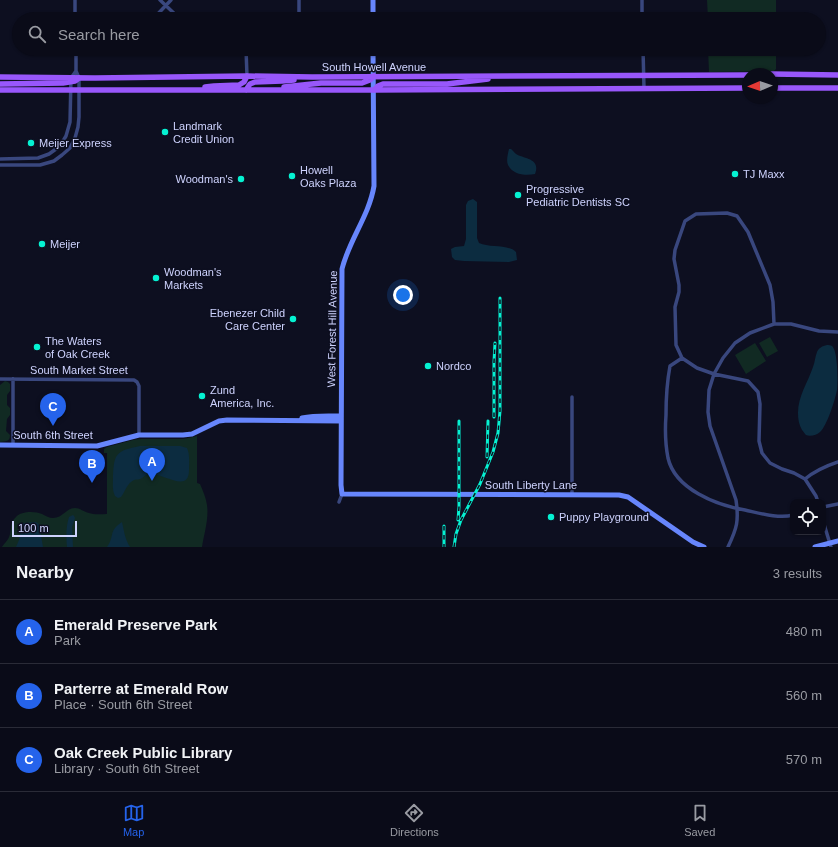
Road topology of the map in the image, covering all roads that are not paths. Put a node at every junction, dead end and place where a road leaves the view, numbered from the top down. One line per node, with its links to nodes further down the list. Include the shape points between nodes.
1 (75, 0): 8 (street)
2 (160, 0): 7 (street)
3 (171, 0): 7 (street)
4 (299, 0): 11 (street)
5 (372, 0): 12 (street)
6 (642, 0): 13 (street)
7 (165, 6): 9 (street); 10 (street)
8 (75, 12)
9 (159, 12)
10 (172, 12)
11 (298, 12)
12 (373, 12)
13 (642, 12)
14 (76, 56): 18 (street)
15 (246, 56): 23 (street)
16 (373, 56): 24 (street, West Forest Hill Avenue)
17 (643, 56): 19 (street)
18 (76, 71): 28 (street); 29 (street)
19 (643, 74): 21 (main road, South Howell Avenue); 25 (main road, South Howell Avenue); 31 (street)
20 (778, 74): 22 (main road)
21 (742, 75)
22 (838, 75)
23 (247, 76): 27 (main road, South Howell Avenue); 28 (main road, South Howell Avenue); 38 (main road, via 239,85)
24 (374, 76): 25 (main road, South Howell Avenue); 27 (main road, South Howell Avenue); 40 (main road, via 362,83 312,84); 41 (street, West Forest Hill Avenue)
25 (508, 76): 41 (main road, via 447,84 388,84 378,86)
26 (0, 77): 29 (main road)
27 (312, 77): 39 (main road, via 255,82)
28 (79, 78): 29 (main road); 37 (street)
29 (71, 80): 30 (main road); 36 (street)
30 (0, 84)
31 (644, 88): 32 (main road, South Howell Avenue); 41 (main road, South Howell Avenue)
32 (742, 88)
33 (778, 88): 34 (main road)
34 (838, 88)
35 (0, 90): 36 (main road, South Howell Avenue)
36 (71, 90): 37 (main road, South Howell Avenue); 42 (street, via 70,122 63,141 56,149 38,158)
37 (79, 90): 38 (main road, South Howell Avenue); 43 (street, via 78,127 70,148 54,161 40,165)
38 (193, 90): 39 (main road, South Howell Avenue)
39 (246, 90): 40 (main road, South Howell Avenue)
40 (266, 90): 41 (main road, South Howell Avenue)
41 (374, 90): 51 (street, West Forest Hill Avenue, via 373,193 342,269)
42 (0, 159)
43 (0, 165)
44 (774, 324): 45 (street, via 791,324 819,331); 46 (street, via 770,285 748,232 737,216 727,213 696,214 685,221 674,259 679,285 676,345); 47 (street, via 750,333 735,343)
45 (838, 332)
46 (682, 358): 47 (street, via 697,368); 63 (street, via 670,366 667,379 668,459 674,474 687,486 707,499)
47 (714, 374): 56 (street, via 748,381 758,392 759,441 762,453 770,463); 63 (street, via 709,390 710,426)
48 (0, 379): 49 (street, South Market Street)
49 (13, 379): 52 (street, South Market Street, via 134,380 139,386); 54 (street)
50 (572, 397): 58 (street)
51 (341, 419): 52 (street, South 6th Street, via 309,417 294,420 227,420 219,421 192,434); 57 (street, West Forest Hill Avenue)
52 (139, 436): 54 (street, South 6th Street, via 97,446)
53 (0, 445): 54 (street, South 6th Street)
54 (13, 445)
55 (838, 462): 56 (street, via 822,468)
56 (806, 479): 59 (street)
57 (342, 494): 58 (street, South Liberty Lane); 60 (street, West Forest Hill Avenue)
58 (572, 495): 68 (street, South Liberty Lane, via 628,497)
59 (817, 499)
60 (339, 502)
61 (838, 504): 62 (street)
62 (826, 506)
63 (738, 509): 64 (street, via 780,517); 69 (street, via 736,530)
64 (790, 515)
65 (826, 531): 67 (street)
66 (838, 541): 67 (street)
67 (830, 545): 70 (street)
68 (704, 547)
69 (728, 547)
70 (815, 547)

